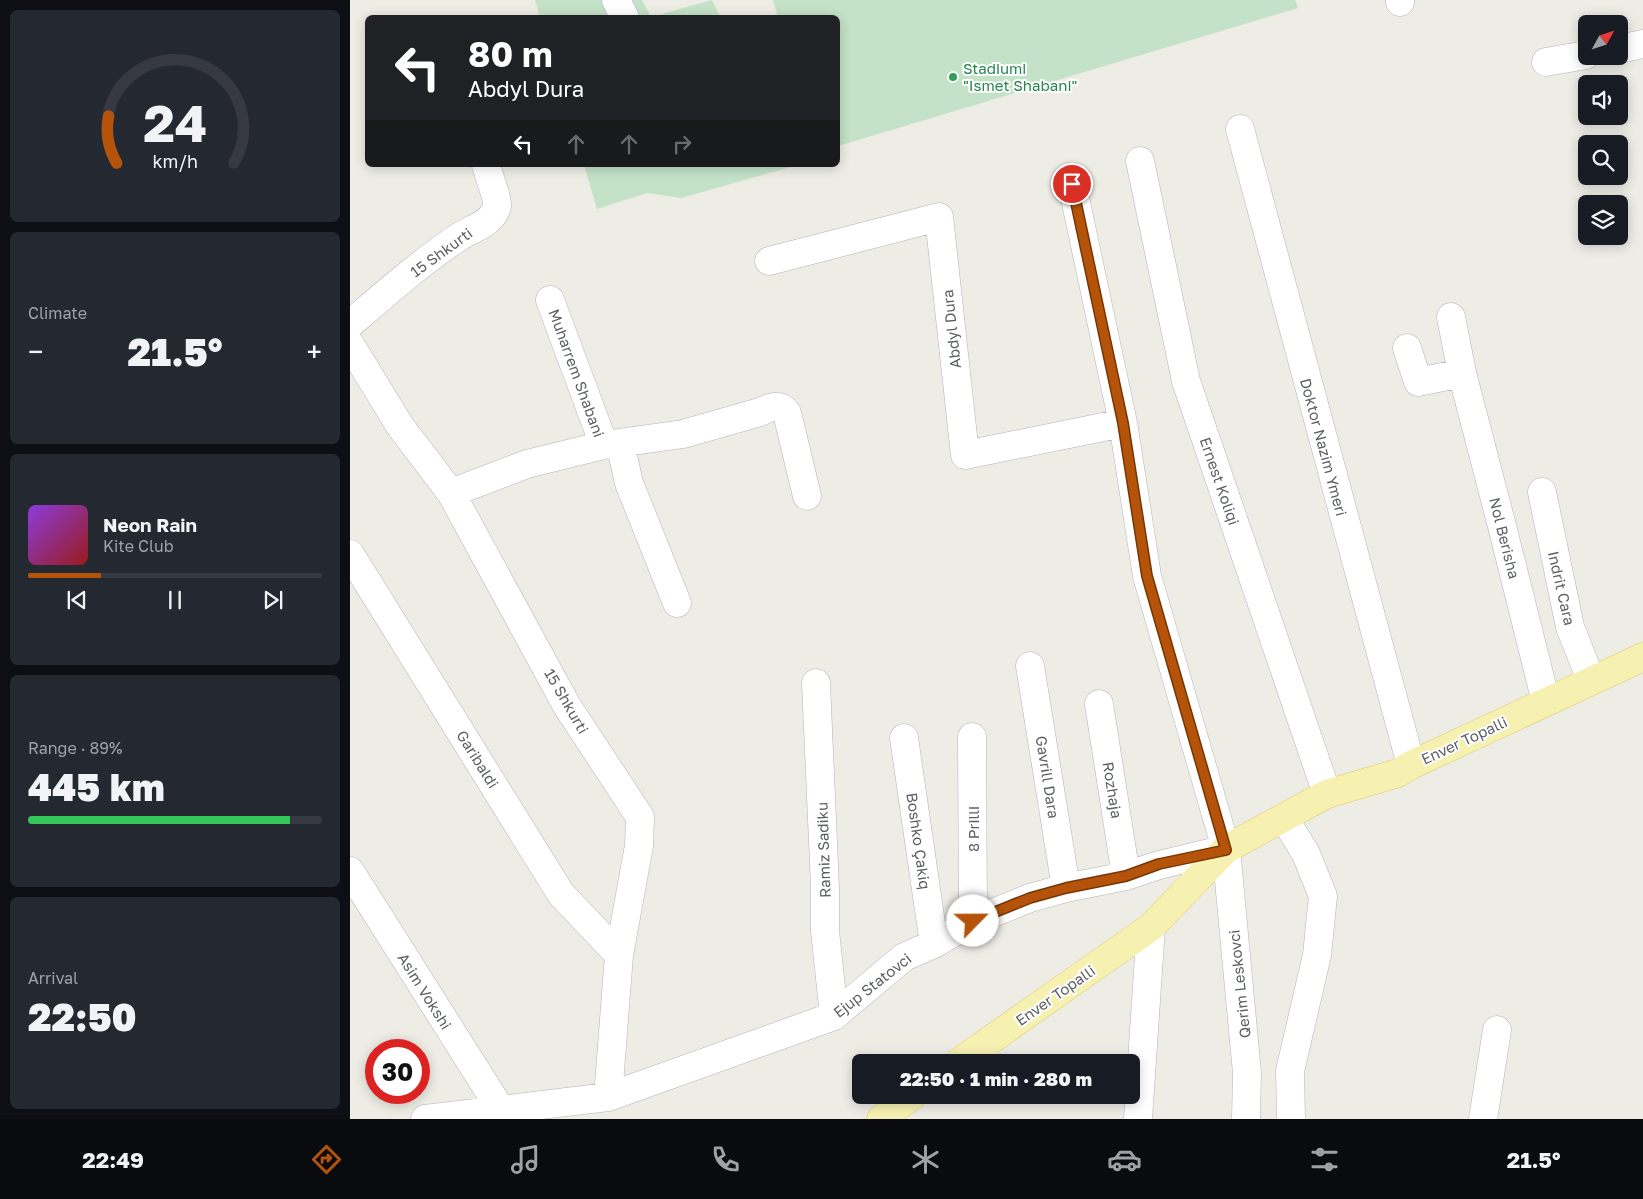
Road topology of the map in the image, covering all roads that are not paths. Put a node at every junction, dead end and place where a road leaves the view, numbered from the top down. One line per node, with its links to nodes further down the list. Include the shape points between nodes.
1 (616, 0): 2 (street)
2 (624, 15)
3 (1643, 44): 4 (street)
4 (1628, 47)
5 (1578, 56): 6 (street)
6 (1546, 62)
7 (1240, 129): 33 (street, Doktor Nazim Ymeri)
8 (1140, 161): 34 (street, Ernest Koliqi, via 1186,381)
9 (487, 167): 14 (street, 15 Shkurti, via 497,205 493,215 432,256)
10 (1072, 184): 18 (street)
11 (770, 261): 18 (street, Abdyl Dura, via 939,217 965,455)
12 (550, 300): 19 (street, Muharrem Shabani)
13 (1451, 317): 17 (street, Nol Berisha)
14 (350, 324)
15 (350, 344): 21 (street, 15 Shkurti, via 400,426)
16 (1407, 348): 17 (street, via 1418,382)
17 (1462, 373): 29 (street, Nol Berisha)
18 (1123, 423): 36 (street, via 1147,576)
19 (612, 444): 21 (street, Muharrem Shabani, via 527,464); 22 (street, Muharrem Shabani, via 683,434 780,406 787,413); 24 (street, Muharrem Shabani)
20 (1542, 492): 27 (street, Indrit Cara, via 1570,626)
21 (451, 493): 43 (street, 15 Shkurti, via 567,706 640,817 639,846)
22 (807, 496)
23 (350, 554): 43 (street, Garibaldi, via 561,894)
24 (677, 603)
25 (1643, 657): 27 (main road, Enver Topalli)
26 (1030, 666): 39 (street, Gavrill Dara)
27 (1590, 680): 29 (main road, Enver Topalli)
28 (816, 683): 44 (street, Ramiz Sadiku, via 825,931)
29 (1546, 702): 33 (main road, Enver Topalli)
30 (1099, 704): 38 (street, Rozhaja)
31 (972, 737): 40 (street, 8 Prilli)
32 (904, 738): 42 (street, Boshko Çakiq)
33 (1411, 765): 34 (main road, Enver Topalli, via 1398,773)
34 (1327, 794): 35 (main road, Enver Topalli)
35 (1284, 818): 36 (main road, Enver Topalli); 54 (street, via 1306,854 1323,896 1317,955 1290,1071)
36 (1226, 850): 38 (street, Ejup Statovci, via 1159,864); 41 (main road, Enver Topalli); 53 (street, Qerim Leskovci, via 1247,1073)
37 (350, 871): 49 (street, Asim Vokshi)
38 (1126, 876): 39 (street, Ejup Statovci)
39 (1066, 888): 40 (street, Ejup Statovci, via 1030,898)
40 (973, 921): 42 (street, Ejup Statovci)
41 (1151, 927): 46 (main road, Enver Topalli); 52 (street)
42 (934, 944): 44 (street, Ejup Statovci, via 904,956)
43 (619, 955): 47 (street, 15 Shkurti)
44 (834, 1016): 47 (street, Ejup Statovci)
45 (1497, 1030): 55 (street)
46 (970, 1054)
47 (608, 1097): 49 (street, Ejup Statovci)
48 (901, 1104): 51 (main road)
49 (501, 1110): 50 (street, Ejup Statovci)
50 (425, 1119)
51 (881, 1119)
52 (1138, 1119)
53 (1246, 1119)
54 (1291, 1119)
55 (1483, 1119)

